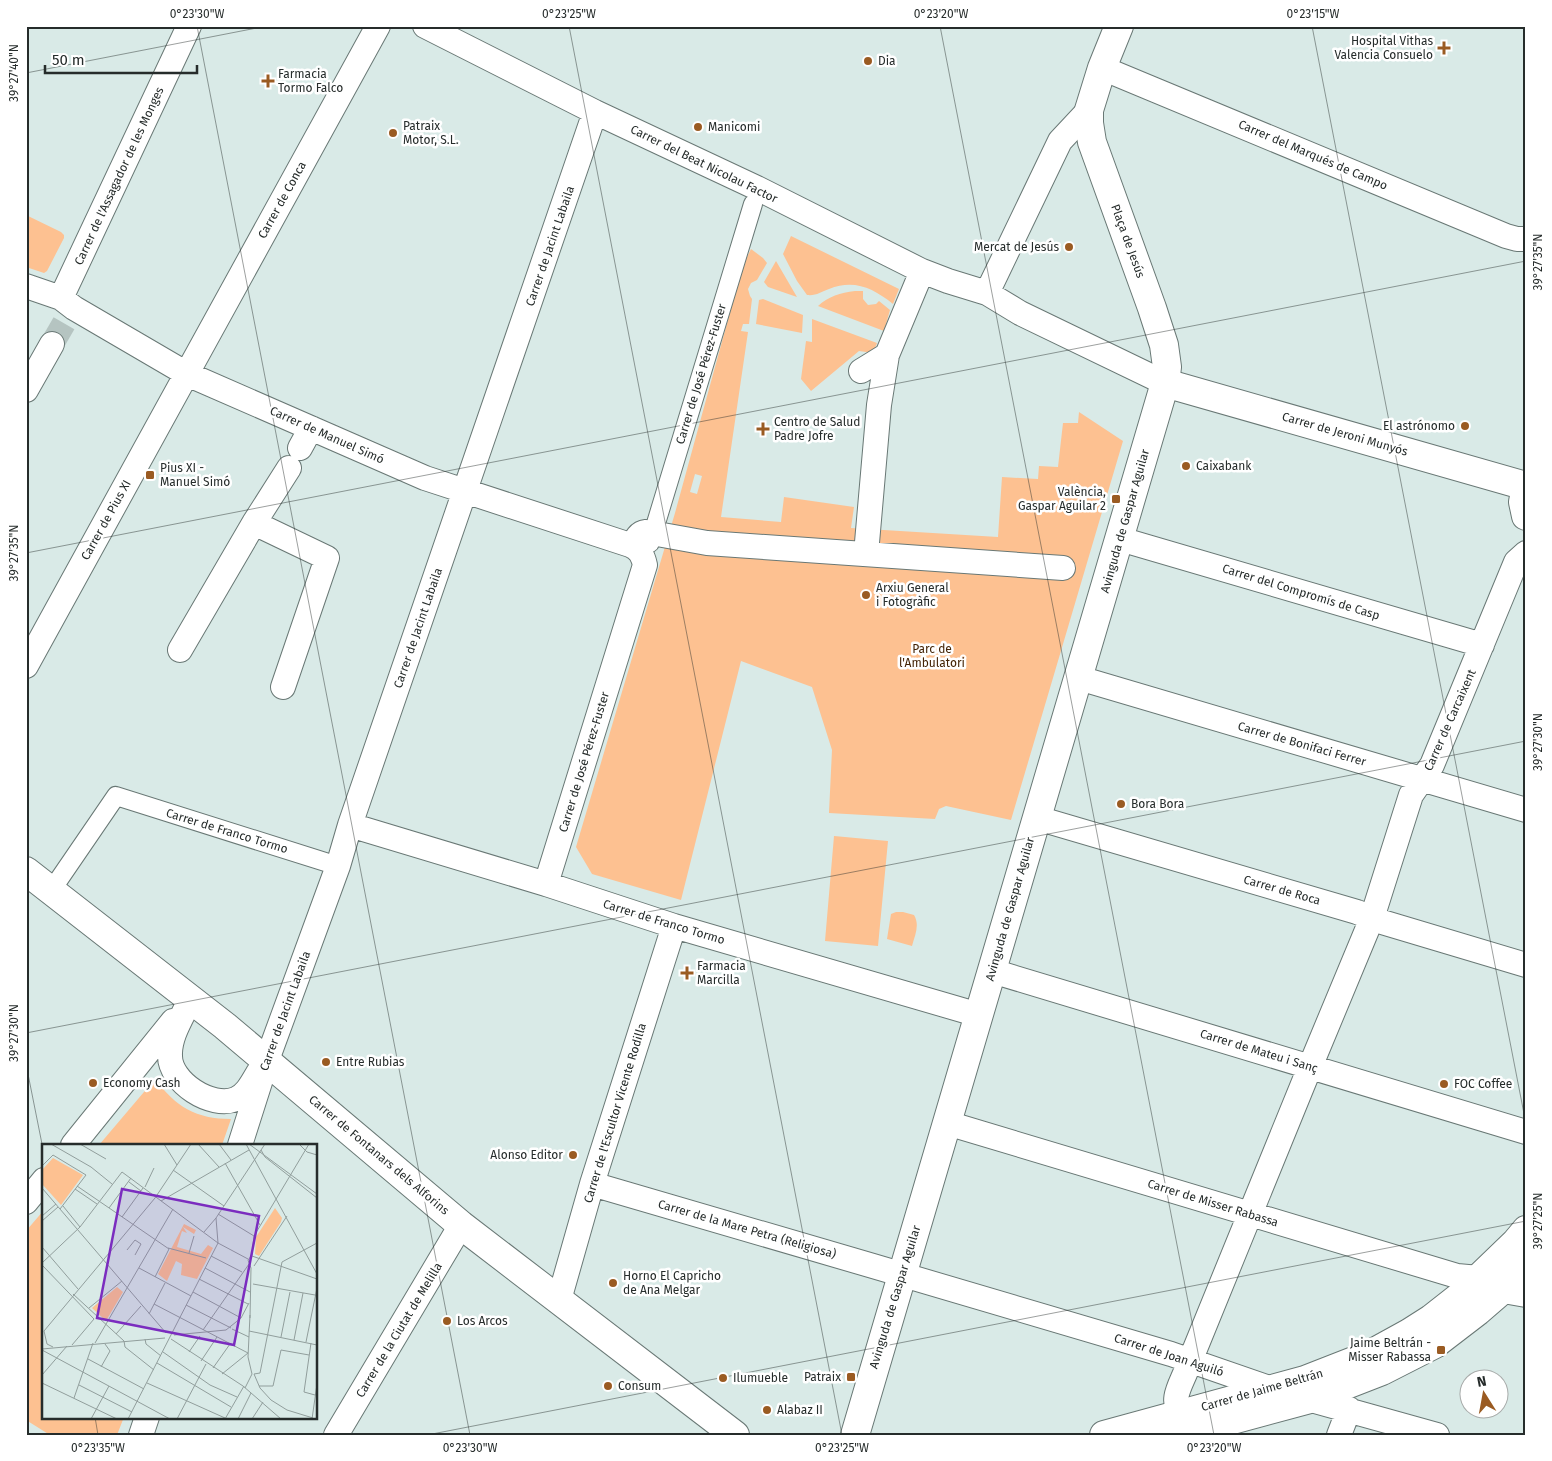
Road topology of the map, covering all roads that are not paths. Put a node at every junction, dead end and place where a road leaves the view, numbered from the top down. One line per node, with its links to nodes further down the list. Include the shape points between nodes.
1 (189, 26): 14 (street, Carrer de l'Assagador de les Monges)
2 (378, 26): 18 (street, Carrer de Conca)
3 (425, 26): 5 (street, Carrer del Beat Nicolau Factor)
4 (1119, 26): 6 (street)
5 (459, 34): 8 (street, Carrer del Beat Nicolau Factor)
6 (1102, 68): 7 (street); 10 (street, Carrer del Marqués de Campo, via 1506,236)
7 (1088, 110): 13 (street, via 1060,141); 19 (street, Plaça de Jesús, via 1092,142 1164,345)
8 (596, 112): 11 (street, Carrer del Beat Nicolau Factor); 23 (street, Carrer de Jacint Labaila)
9 (753, 204): 27 (street, Carrer de José Pérez-Fuster)
10 (1526, 239)
11 (922, 271): 13 (street, Carrer del Beat Nicolau Factor); 16 (street)
12 (26, 286): 14 (street, Carrer de Manuel Simó)
13 (987, 293): 19 (street)
14 (67, 308): 18 (street, Carrer de Manuel Simó)
15 (52, 344): 20 (street)
16 (887, 355): 17 (street); 29 (street, via 879,404)
17 (862, 371)
18 (187, 374): 21 (street, Carrer de Manuel Simó); 33 (street, Carrer de Pius XI)
19 (1165, 383): 22 (street, Carrer de Jeroni Munyós); 26 (street, Avinguda de Gaspar Aguilar)
20 (26, 390)
21 (300, 448): 23 (street, Carrer de Manuel Simó); 25 (street)
22 (1526, 486): 24 (street)
23 (465, 491): 27 (street, Carrer de Manuel Simó); 39 (street, Carrer de Jacint Labaila)
24 (1526, 516)
25 (254, 523): 32 (street); 35 (street, via 327,558)
26 (1120, 539): 31 (street, Carrer del Compromís de Casp); 34 (street, Avinguda de Gaspar Aguilar)
27 (644, 544): 29 (street, Carrer de Manuel Simó, via 707,543); 42 (street, Carrer de José Pérez-Fuster, via 644,565)
28 (1526, 553): 31 (street, Carrer de Carcaixent, via 1516,562)
29 (866, 554): 30 (street, Carrer de Manuel Simó)
30 (1063, 568)
31 (1482, 645): 36 (street, Carrer de Carcaixent, via 1432,765)
32 (180, 650)
33 (26, 666)
34 (1079, 678): 36 (street, Carrer de Bonifaci Ferrer); 38 (street, Avinguda de Gaspar Aguilar)
35 (283, 687)
36 (1421, 780): 37 (street, Carrer de Bonifaci Ferrer); 44 (street, Carrer de Carcaixent, via 1412,795)
37 (1526, 810)
38 (1037, 818): 44 (street, Carrer de Roca); 47 (street, Avinguda de Gaspar Aguilar)
39 (350, 825): 40 (street, Carrer de Jacint Labaila); 42 (street, Carrer de Franco Tormo)
40 (338, 866): 43 (street, Carrer de Franco Tormo, via 116,796); 50 (street, Carrer de Jacint Labaila)
41 (26, 871): 43 (street, Carrer de Fontanars dels Alforins)
42 (546, 884): 45 (street, Carrer de Franco Tormo)
43 (52, 891): 48 (street, Carrer de Fontanars dels Alforins)
44 (1372, 918): 46 (street, Carrer de Roca); 51 (street, Carrer de Carcaixent)
45 (674, 926): 49 (street, Carrer de Franco Tormo); 57 (street, Carrer de l'Escultor Vicente Rodilla)
46 (1526, 965)
47 (992, 971): 49 (street, Avinguda de Gaspar Aguilar); 51 (street, Carrer de Mateu i Sanç)
48 (191, 998): 50 (street, Carrer de Fontanars dels Alforins); 50 (street, via 170,1046 174,1070 185,1084 205,1098 226,1102 246,1092); 54 (street)
49 (979, 1015): 52 (street, Avinguda de Gaspar Aguilar)
50 (267, 1060): 55 (street, Carrer de Jacint Labaila); 60 (street, Carrer de Fontanars dels Alforins)
51 (1310, 1067): 53 (street, Carrer de Mateu i Sanç); 59 (street, Carrer de Carcaixent)
52 (947, 1123): 59 (street, Carrer de Misser Rabassa); 63 (street, Avinguda de Gaspar Aguilar)
53 (1526, 1132)
54 (73, 1144)
55 (240, 1144)
56 (42, 1182): 58 (street)
57 (592, 1184): 63 (street, Carrer de la Mare Petra (Religiosa)); 65 (street, Carrer de l'Escultor Vicente Rodilla)
58 (26, 1202)
59 (1250, 1215): 64 (street, Carrer de Misser Rabassa); 66 (street, Carrer de Carcaixent)
60 (461, 1225): 65 (street, Carrer de Fontanars dels Alforins); 73 (street, Carrer de la Ciutat de Melilla)
61 (1526, 1230): 64 (street, Carrer de Jaime Beltrán, via 1516,1242)
62 (1526, 1263): 64 (street, Carrer de Jaime Beltrán)
63 (902, 1274): 66 (street, Carrer de Joan Aguiló); 75 (street, Avinguda de Gaspar Aguilar)
64 (1502, 1288): 67 (street, Carrer de Jaime Beltrán, via 1459,1297 1431,1319 1385,1347 1334,1370); 68 (street, Carrer de Jaime Beltrán, via 1436,1344 1382,1371)
65 (559, 1300): 74 (street, Carrer de Fontanars dels Alforins)
66 (1190, 1360): 67 (street, Carrer de Joan Aguiló); 71 (street, Carrer de Carcaixent, via 1176,1398)
67 (1272, 1389): 68 (street, Carrer de Joan Aguiló); 71 (street, Carrer de Jaime Beltrán)
68 (1310, 1399): 69 (street, Carrer de Joan Aguiló); 71 (street, Carrer de Jaime Beltrán)
69 (1349, 1409): 77 (street); 78 (street, Carrer de Joan Aguiló)
70 (147, 1418): 72 (street)
71 (1180, 1424): 76 (street, Carrer de Jaime Beltrán)
72 (141, 1435)
73 (336, 1435)
74 (735, 1435)
75 (855, 1435)
76 (1104, 1435)
77 (1339, 1435)
78 (1437, 1435)

